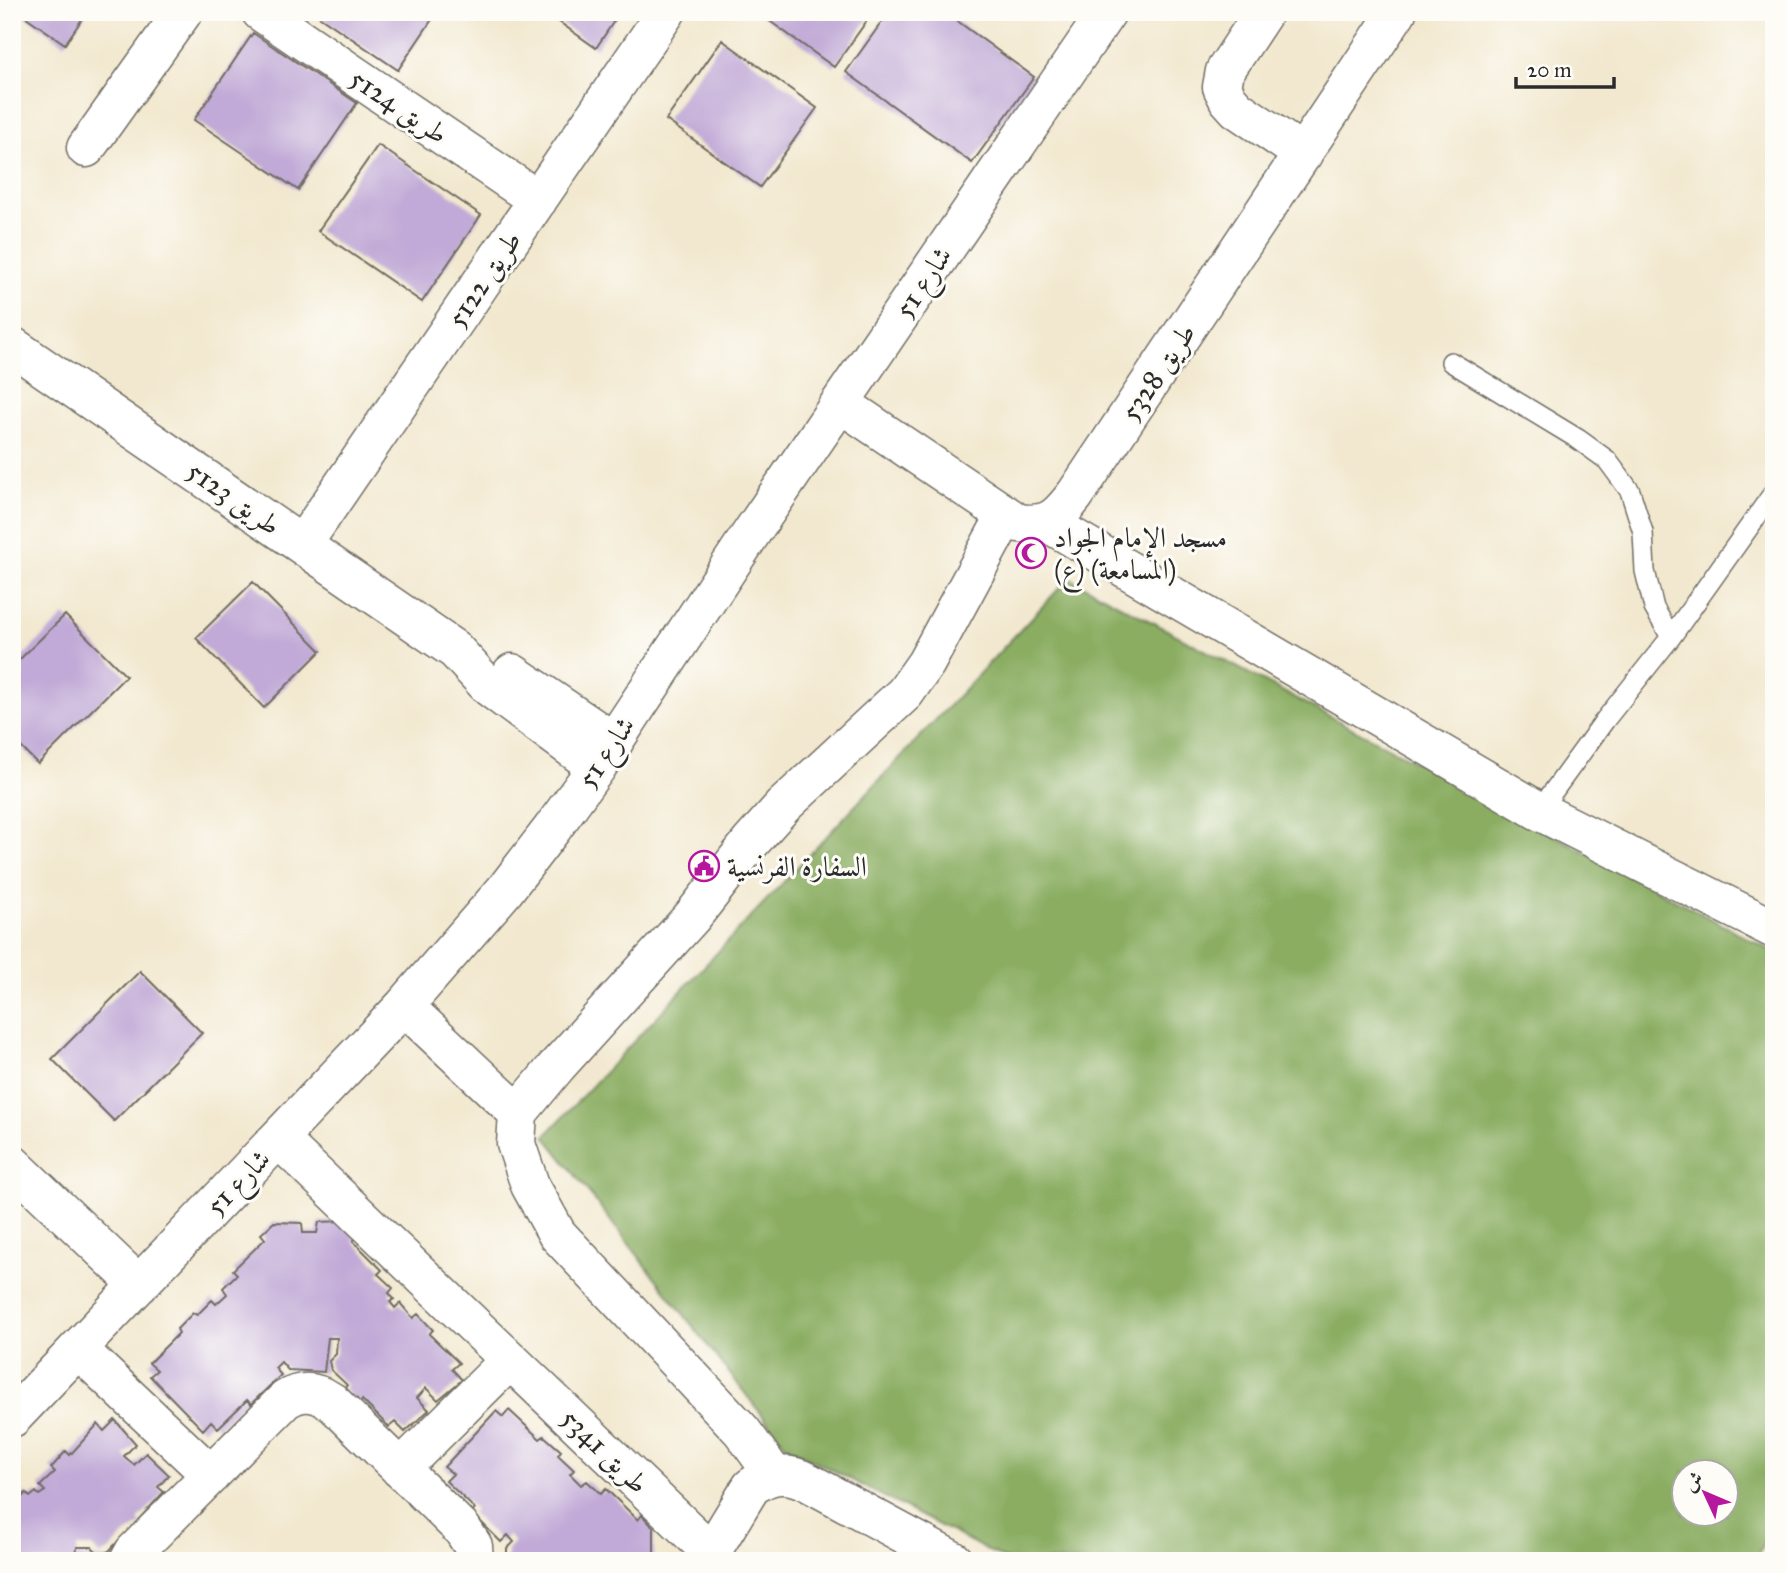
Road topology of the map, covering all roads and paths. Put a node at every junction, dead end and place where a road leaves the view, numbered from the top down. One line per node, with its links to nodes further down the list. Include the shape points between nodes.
1 (183, 12): 7 (street)
2 (261, 12): 9 (street, طريق 5124)
3 (666, 12): 9 (street, طريق 5122)
4 (1107, 12): 12 (street, شارع 51)
5 (1264, 12): 8 (street, via 1225,71 1222,87 1237,110)
6 (1397, 12): 8 (street, طريق 5328)
7 (86, 148)
8 (1303, 154): 15 (street, طريق 5328, via 1076,495)
9 (538, 200): 16 (street, طريق 5122)
10 (12, 346): 16 (street, طريق 5123)
11 (1451, 362): 17 (lane, via 1607,460 1630,491 1643,532 1654,608)
12 (840, 402): 14 (street); 18 (street, شارع 51)
13 (1774, 492): 17 (lane)
14 (1006, 515): 15 (street, via 1018,523); 22 (street, via 905,693 783,806 692,917)
15 (1048, 523): 19 (street)
16 (302, 545): 18 (street, طريق 5123, via 455,650 505,668)
17 (1671, 637): 19 (lane)
18 (606, 755): 21 (street, شارع 51, via 505,890)
19 (1539, 811): 20 (street)
20 (1774, 929)
21 (404, 1006): 22 (street); 23 (street, شارع 51)
22 (518, 1113): 31 (street, via 516,1144 530,1185 557,1234 742,1431)
23 (279, 1139): 25 (street, شارع 51); 27 (street, طريق 5341)
24 (12, 1164): 25 (street)
25 (139, 1285): 26 (street, شارع 51)
26 (78, 1349): 28 (street, شارع 51); 30 (street)
27 (510, 1360): 29 (street); 32 (street, طريق 5341)
28 (12, 1418)
29 (400, 1469): 30 (street, via 332,1402 302,1392 285,1400); 34 (street, via 469,1537)
30 (211, 1475): 33 (street)
31 (774, 1475): 32 (street, طريق 5341, via 751,1487); 35 (street, via 799,1478)
32 (708, 1556)
33 (129, 1561)
34 (474, 1561)
35 (954, 1561)

